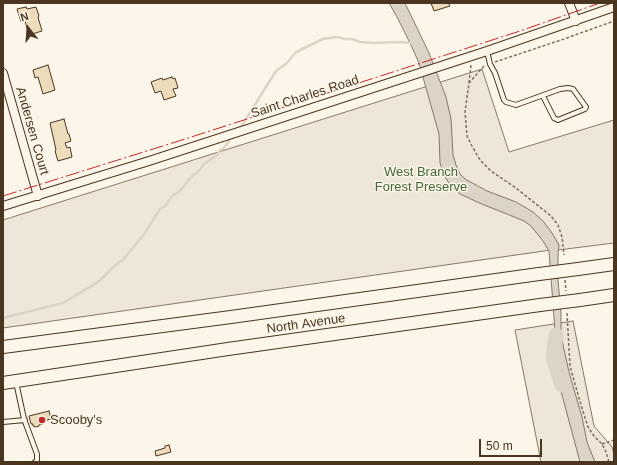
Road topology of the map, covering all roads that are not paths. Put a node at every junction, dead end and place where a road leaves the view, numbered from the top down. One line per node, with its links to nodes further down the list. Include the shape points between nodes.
1 (569, 3): 3 (street)
2 (614, 7): 3 (street, Saint Charles Road)
3 (576, 21): 4 (street, Saint Charles Road)
4 (487, 51): 6 (lane, via 506,102 516,105); 7 (street, Saint Charles Road)
5 (3, 74): 7 (street, Andersen Court)
6 (543, 96): 6 (lane, via 573,88 586,107 558,120 554,118)
7 (38, 196): 8 (street, Saint Charles Road)
8 (3, 206)
9 (614, 264): 11 (main road, North Avenue, bridge)
10 (614, 295): 12 (main road, North Avenue, bridge)
11 (3, 347)
12 (16, 381): 13 (main road, North Avenue); 14 (lane)
13 (3, 383)
14 (25, 420): 15 (lane); 16 (lane, via 37,454)
15 (3, 422)
16 (35, 462)

